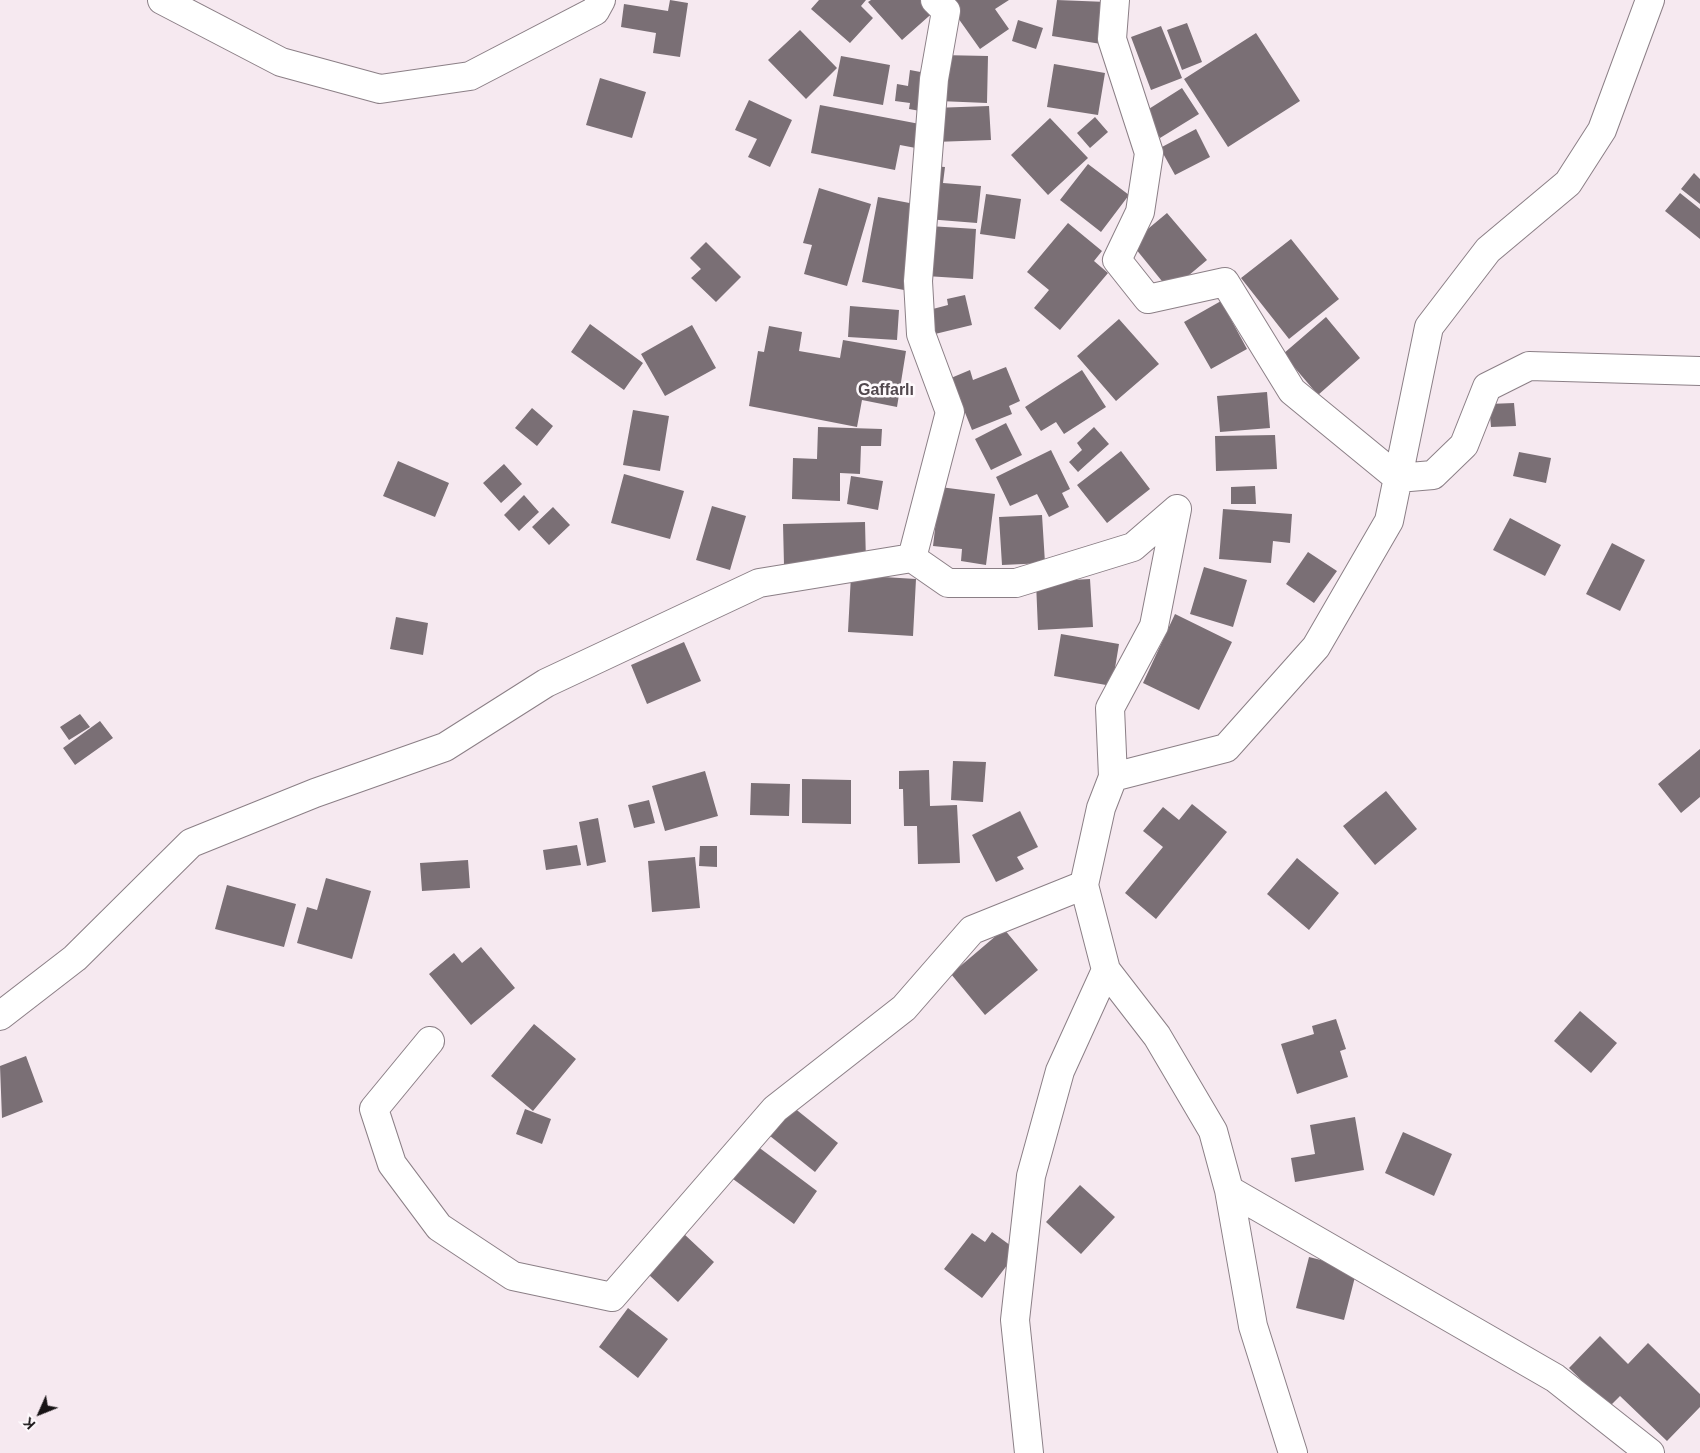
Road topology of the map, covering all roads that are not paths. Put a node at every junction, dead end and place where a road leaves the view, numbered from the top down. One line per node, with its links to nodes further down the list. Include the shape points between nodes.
1 (162, 0): 2 (street, via 281,62 380,89 470,76 595,11)
2 (601, 0)
3 (935, 0): 8 (street, via 946,12 934,79 918,281 921,334 950,412)
4 (1114, 0): 7 (street, via 1112,40 1149,153 1140,212 1117,260 1148,299 1225,282 1292,391)
5 (1650, 0): 7 (street, via 1602,130 1568,183 1488,250 1429,327)
6 (1700, 371): 7 (street, via 1529,366 1487,387 1464,445 1434,475)
7 (1398, 478): 9 (street, via 1389,521 1316,648 1226,748)
8 (912, 558): 9 (street, via 948,583 1016,583 1133,547 1177,509 1154,626 1110,708); 12 (street, via 759,583 546,683 445,746 191,842 75,958)
9 (1113, 777): 10 (street, via 1101,808)
10 (1084, 885): 11 (street); 13 (street, via 972,930 904,1008 775,1109 612,1297 513,1276 440,1227 392,1164 374,1110)
11 (1106, 970): 14 (street, via 1157,1036 1213,1131); 15 (street, via 1060,1071 1030,1176 1015,1320)
12 (0, 1016)
13 (430, 1041)
14 (1229, 1190): 16 (street, via 1253,1326); 17 (street, via 1556,1378)
15 (1030, 1453)
16 (1293, 1453)
17 (1650, 1453)

